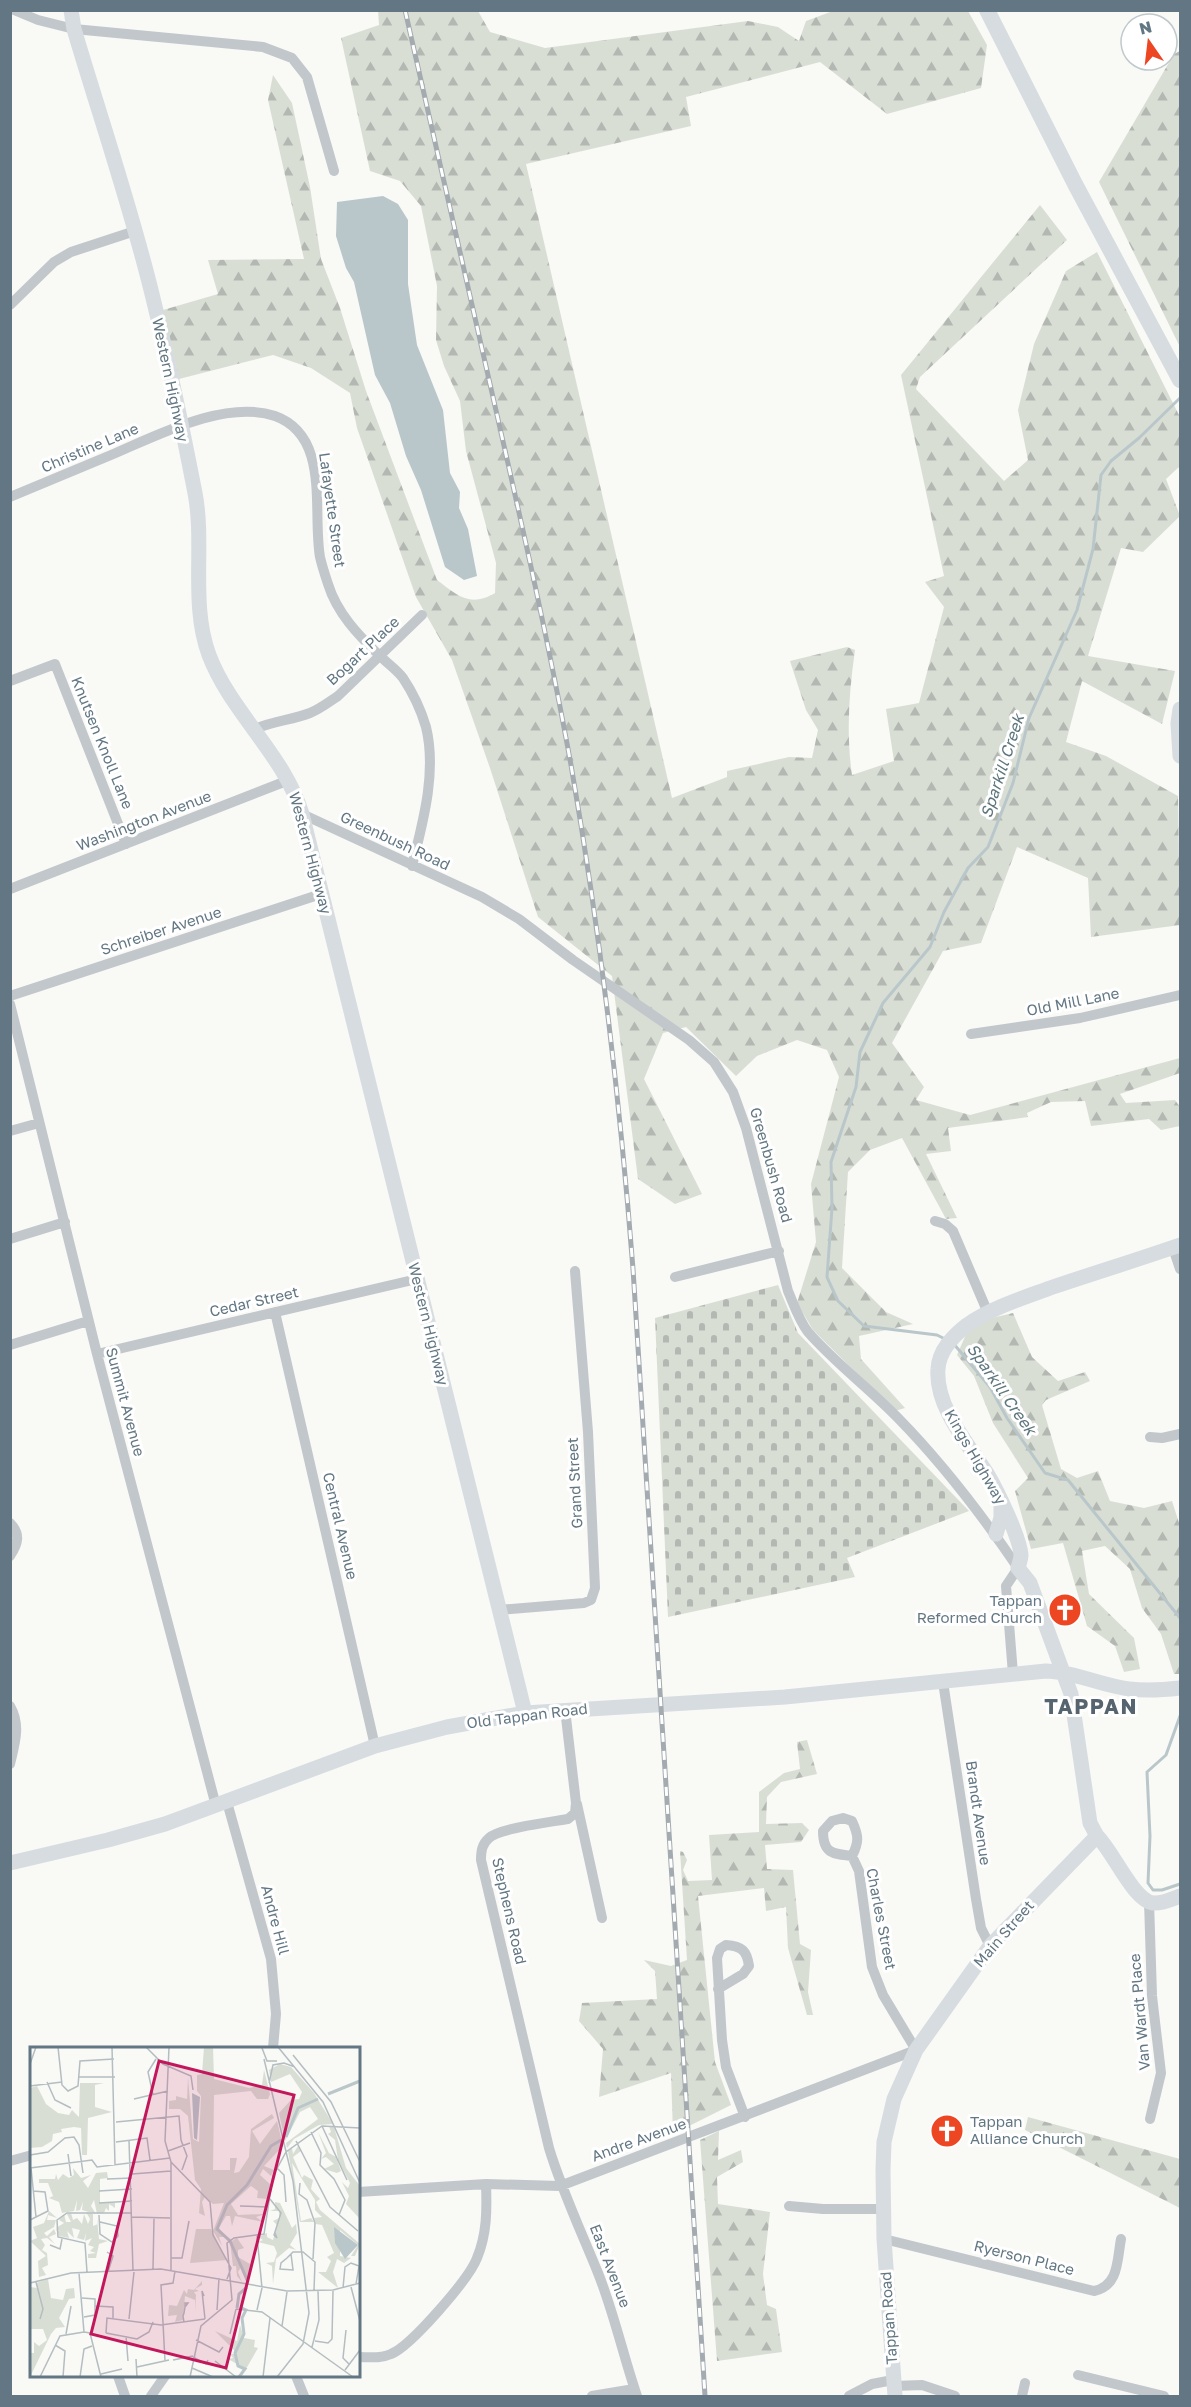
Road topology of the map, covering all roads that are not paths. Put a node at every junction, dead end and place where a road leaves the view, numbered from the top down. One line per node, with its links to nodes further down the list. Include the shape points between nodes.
1 (14, 10): 4 (street)
2 (71, 10): 4 (street, Western Highway)
3 (987, 10): 8 (main road)
4 (74, 29): 5 (street, via 263,47 292,58 307,77); 6 (street, Western Highway)
5 (334, 171)
6 (135, 231): 7 (street, via 71,252); 9 (street, Western Highway)
7 (13, 298)
8 (1180, 380)
9 (180, 426): 10 (street, Christine Lane); 12 (street, Lafayette Street, via 250,412 275,416 295,427 306,440 312,460 320,557 328,586 359,636); 15 (street, Western Highway, via 196,496 202,628 209,654)
10 (10, 497)
11 (422, 615): 12 (street, Bogart Place)
12 (380, 656): 15 (street, Bogart Place, via 325,705); 20 (street, Lafayette Street, via 402,676 416,699 426,728 428,791)
13 (10, 681): 19 (street, Knutsen Knoll Lane, via 55,664)
14 (1180, 709): 16 (street)
15 (255, 729): 17 (street, Western Highway)
16 (1180, 756)
17 (289, 780): 18 (street, Western Highway); 19 (street, Washington Avenue)
18 (303, 814): 20 (street, Greenbush Road); 22 (street, Western Highway)
19 (126, 844): 21 (street, Washington Avenue)
20 (412, 866): 34 (street, Greenbush Road, via 482,897 519,920 689,1040 714,1062 733,1092 746,1128)
21 (10, 889)
22 (321, 894): 24 (street, Schreiber Avenue); 38 (street, Western Highway)
23 (1180, 995): 27 (street, Old Mill Lane, via 1080,1018)
24 (10, 996)
25 (10, 1004): 26 (street, Summit Avenue)
26 (13, 1026): 28 (street, Summit Avenue)
27 (971, 1034)
28 (39, 1123): 29 (street); 31 (street, Summit Avenue)
29 (10, 1131)
30 (935, 1221): 40 (street, via 953,1231)
31 (65, 1222): 32 (street); 41 (street, Summit Avenue)
32 (10, 1239)
33 (1177, 1246): 35 (street); 40 (street, Kings Highway)
34 (778, 1251): 37 (street); 48 (street, Greenbush Road, via 788,1291 807,1331 899,1418 939,1461)
35 (1180, 1269)
36 (575, 1271): 51 (street, Grand Street, via 595,1588 591,1600 584,1603)
37 (675, 1277)
38 (417, 1279): 39 (street, Cedar Street); 51 (street, Western Highway)
39 (275, 1312): 43 (street, Cedar Street); 59 (street, Central Avenue)
40 (988, 1313): 46 (street, Kings Highway, via 949,1341 942,1352 938,1384 956,1425)
41 (88, 1321): 42 (street); 43 (street, Summit Avenue)
42 (10, 1345)
43 (97, 1354): 62 (street, Summit Avenue)
44 (1180, 1434): 45 (street)
45 (1150, 1437)
46 (1001, 1499): 48 (street); 50 (street, Kings Highway, via 1021,1554)
47 (10, 1523): 49 (street, via 16,1529 18,1544)
48 (996, 1534): 50 (street, Greenbush Road)
49 (10, 1556)
50 (1018, 1568): 52 (street, Kings Highway, via 1030,1583); 53 (street, via 1006,1586)
51 (499, 1610): 58 (street, Western Highway)
52 (1064, 1672): 53 (street, Old Tappan Road); 55 (street, Old Tappan Road, via 1127,1689); 63 (street, via 1074,1711 1090,1823)
53 (1012, 1674): 54 (street, Old Tappan Road)
54 (943, 1682): 57 (street, Old Tappan Road, via 785,1697); 69 (street, Brandt Avenue, via 975,1899 981,1928)
55 (1180, 1688)
56 (10, 1706): 60 (street, via 16,1716 17,1734)
57 (565, 1710): 58 (street, Old Tappan Road); 61 (street)
58 (525, 1713): 59 (street, Old Tappan Road, via 447,1726)
59 (375, 1746): 62 (street, Old Tappan Road)
60 (10, 1764)
61 (576, 1803): 68 (street); 75 (street, Stephens Road, via 575,1813 568,1819 497,1833 481,1850)
62 (222, 1804): 65 (street, Old Tappan Road, via 108,1840); 71 (street, Andre Hill, via 271,1959 276,2014)
63 (1097, 1836): 67 (street, via 1138,1893); 69 (street, Main Street)
64 (852, 1856): 72 (street, Charles Street, via 859,1871 873,1967 883,1995)
65 (11, 1860)
66 (1180, 1896): 67 (street)
67 (1149, 1901): 74 (street, Van Wardt Place, via 1152,1996 1161,2073)
68 (602, 1918)
69 (990, 1946): 72 (street, Main Street)
70 (718, 1989): 73 (street, via 726,2067)
71 (273, 2047)
72 (916, 2050): 73 (street, Andre Avenue); 82 (street, Main Street, via 886,2129)
73 (745, 2117): 79 (street, Andre Avenue)
74 (1150, 2119)
75 (549, 2148): 79 (street, East Avenue)
76 (30, 2156): 77 (street)
77 (10, 2161)
78 (486, 2184): 79 (street, Andre Avenue); 80 (street, Andre Avenue); 85 (street, via 484,2230 470,2272 417,2334 398,2350 381,2357)
79 (560, 2186): 92 (street, East Avenue, via 612,2313)
80 (360, 2192)
81 (789, 2206): 82 (street)
82 (884, 2209): 83 (street, Main Street)
83 (884, 2239): 84 (street, Ryerson Place, via 1094,2291 1105,2289 1113,2279); 91 (street, Tappan Road)
84 (1121, 2239)
85 (360, 2356)
86 (1078, 2375): 100 (street)
87 (118, 2377): 93 (street)
88 (164, 2377): 94 (street)
89 (296, 2377): 95 (street)
90 (1025, 2383): 99 (street)
91 (894, 2387): 97 (street, via 872,2384); 98 (street, via 922,2385)
92 (635, 2393): 96 (street)
93 (125, 2397)
94 (151, 2397)
95 (304, 2397)
96 (592, 2397)
97 (849, 2397)
98 (955, 2397)
99 (1022, 2397)
100 (1164, 2397)

